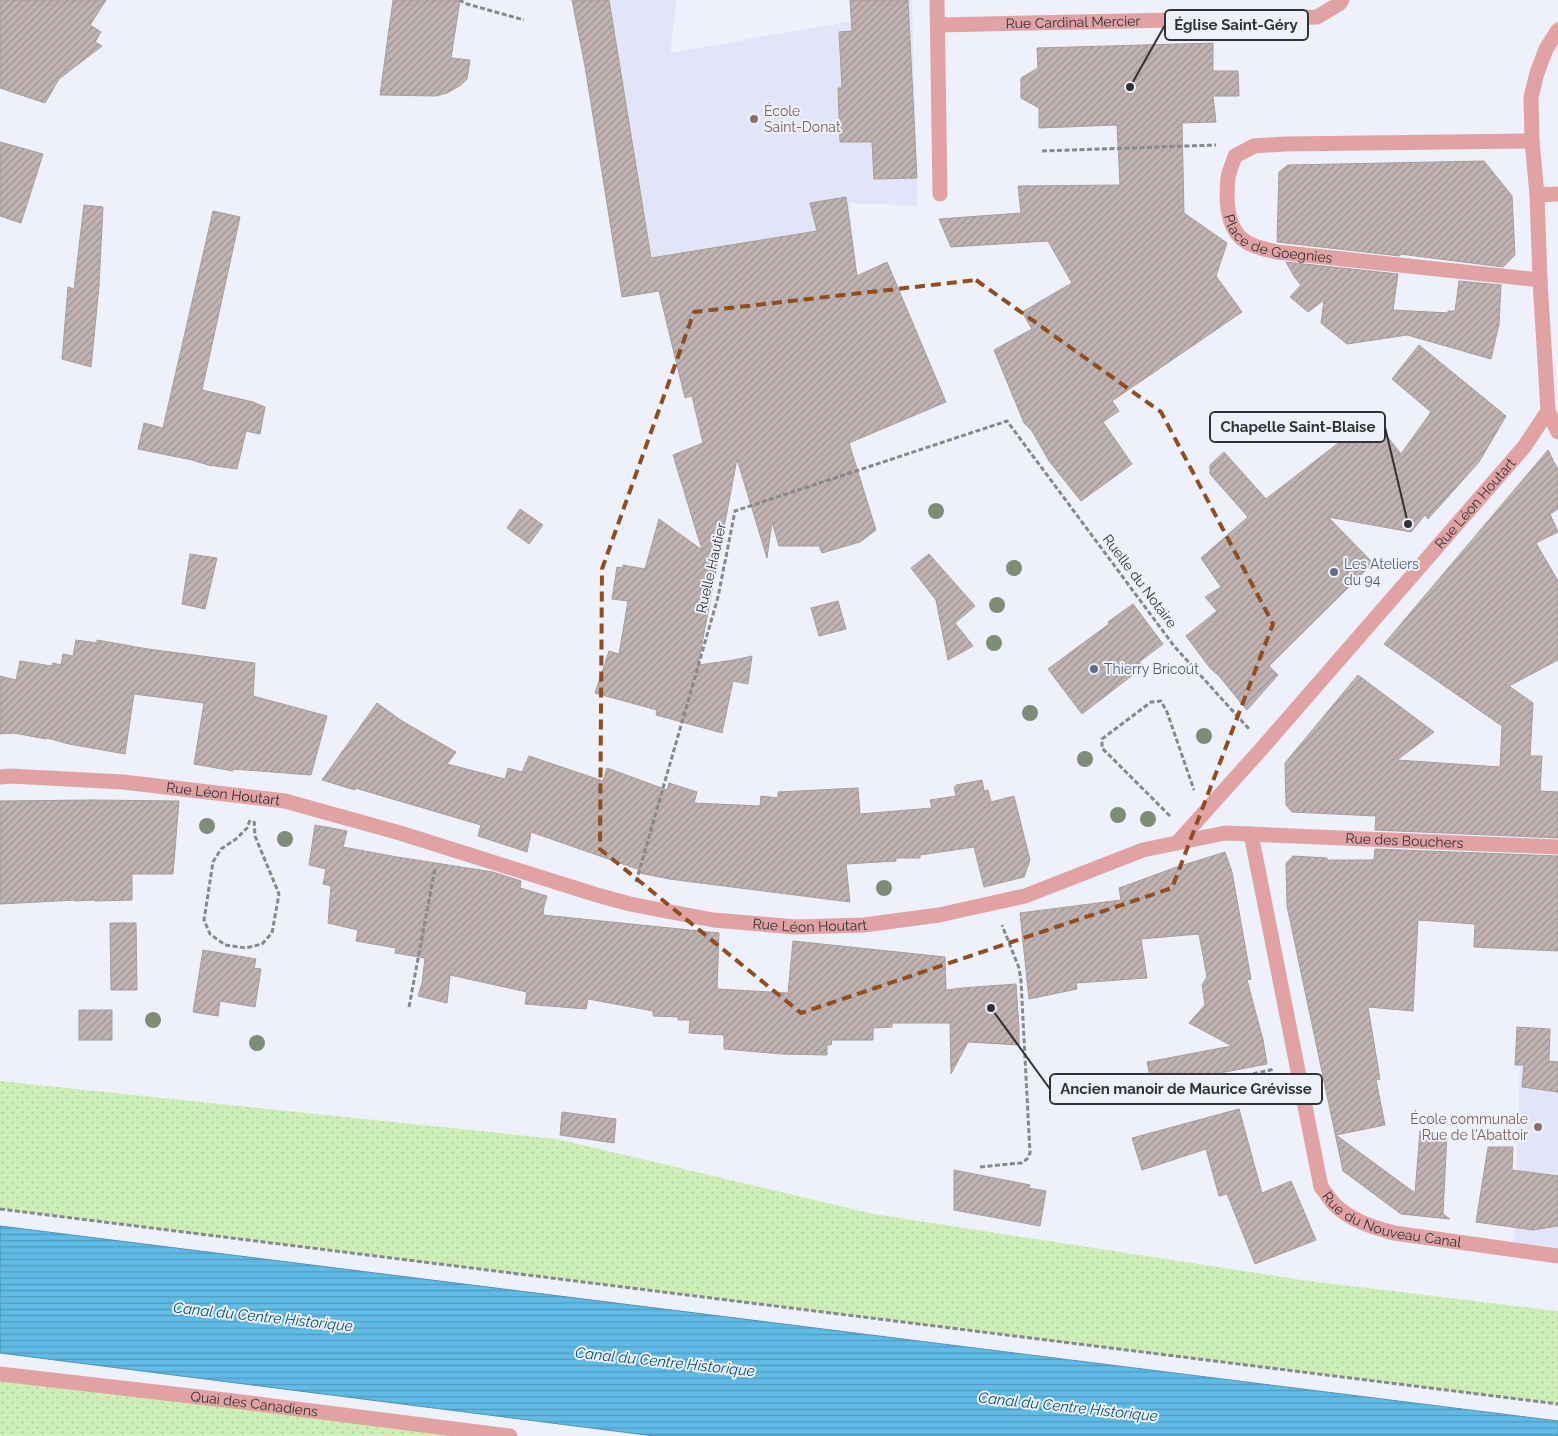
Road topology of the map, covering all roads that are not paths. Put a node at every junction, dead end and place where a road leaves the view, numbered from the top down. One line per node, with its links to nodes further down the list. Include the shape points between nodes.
1 (937, 0): 3 (street)
2 (1342, 0): 3 (street, Rue Cardinal Mercier, via 1317,17)
3 (938, 25): 6 (street)
4 (1558, 30): 5 (street, via 1546,49 1531,97)
5 (1532, 141): 8 (street); 9 (street, Place de Goegnies, via 1254,146 1235,156 1228,178 1228,211 1241,238 1258,248)
6 (940, 194)
7 (1558, 194): 8 (street)
8 (1538, 195): 9 (street)
9 (1540, 280): 10 (street)
10 (1548, 412): 11 (street); 14 (street, Rue Léon Houtart, via 1524,447)
11 (1558, 432)
12 (0, 777): 14 (street, Rue Léon Houtart, via 123,782 285,801 630,904 713,920 796,927 864,925 940,915 1025,896 1143,850)
13 (1251, 834): 14 (street, Rue Léon Houtart, via 1224,833); 15 (street, Rue des Bouchers); 16 (street, Rue du Nouveau Canal, via 1321,1187 1346,1214 1368,1226 1394,1233)
14 (1177, 843)
15 (1558, 847)
16 (1558, 1256)
17 (0, 1374): 18 (street, Quai des Canadiens)
18 (510, 1436)

